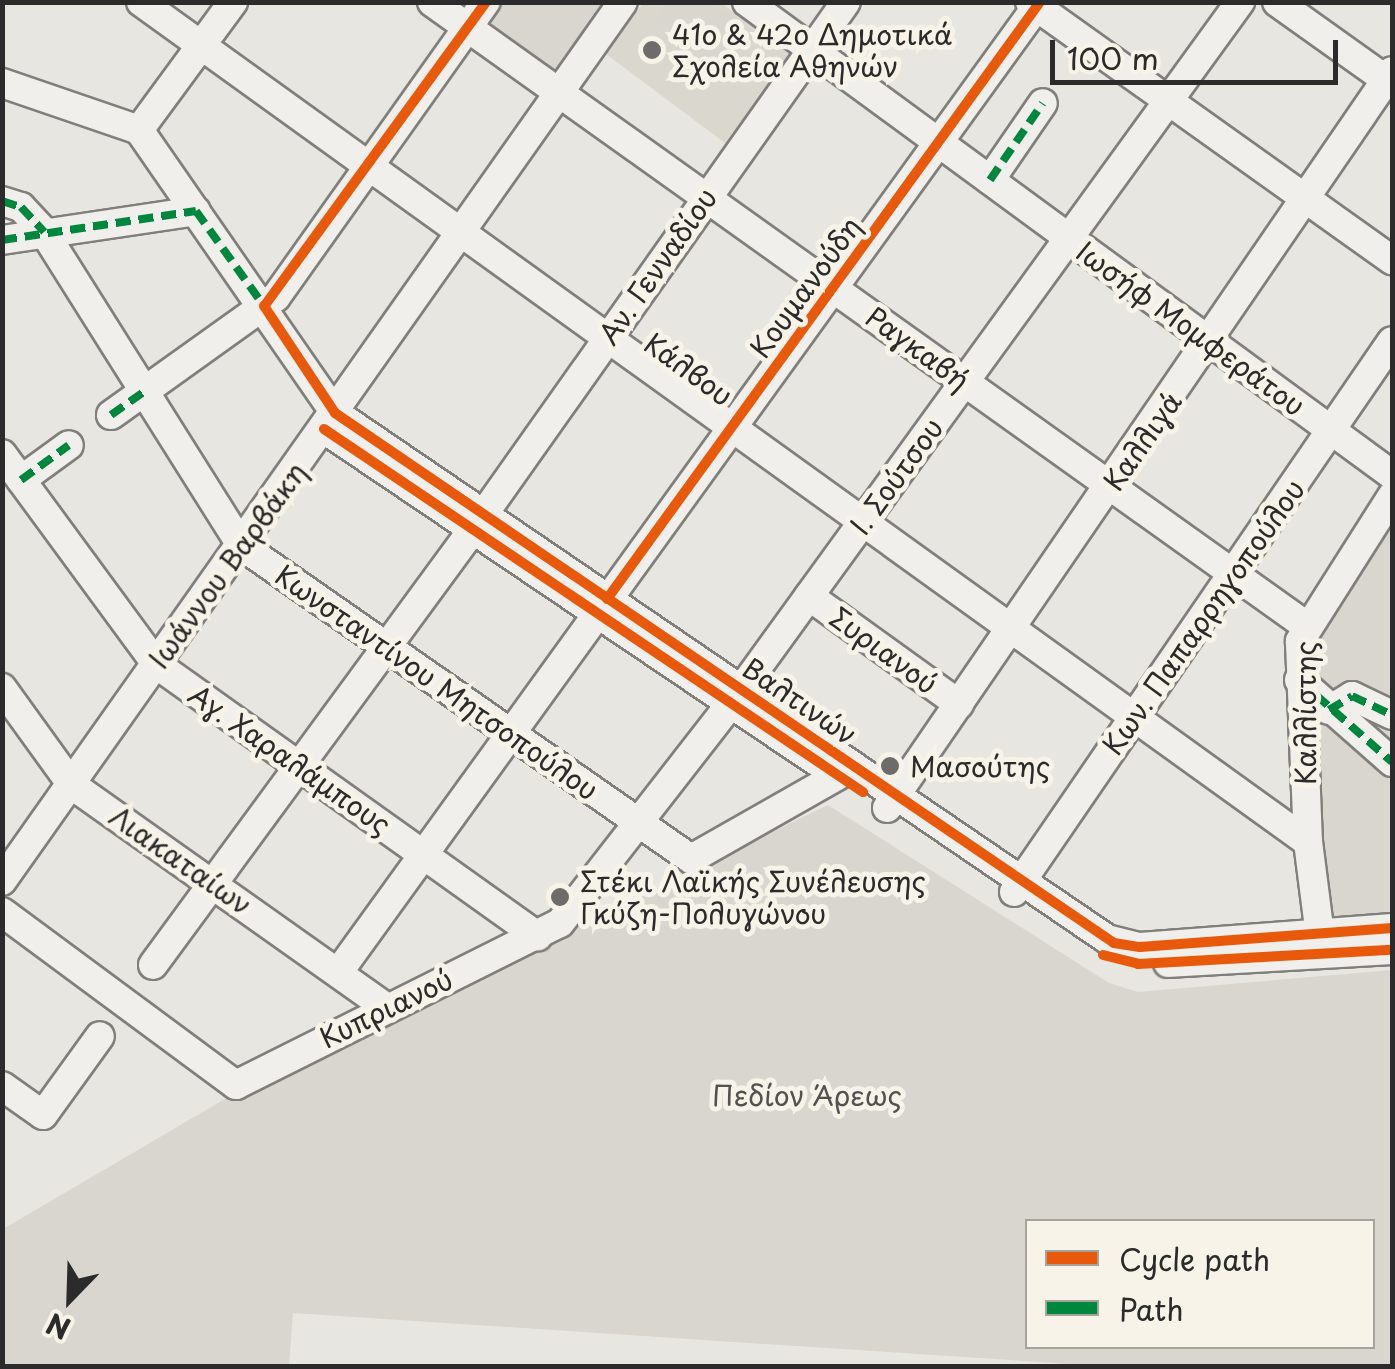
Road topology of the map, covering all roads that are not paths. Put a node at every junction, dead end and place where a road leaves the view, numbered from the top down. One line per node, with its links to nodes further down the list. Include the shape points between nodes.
1 (141, 2): 12 (street, Κάλβου)
2 (233, 2): 12 (street)
3 (432, 2): 11 (street, Ραγκαβή)
4 (486, 2): 11 (street)
5 (623, 2): 16 (street, Ιωάννου Βαρβάκη)
6 (746, 2): 13 (street, Ιωσήφ Μομφεράτου)
7 (846, 2): 13 (street, Αν. Γενναδίου)
8 (1240, 2): 17 (street, Ι. Σούτσου)
9 (1277, 2): 14 (street)
10 (1035, 4): 17 (street); 20 (street, Κουμανούδη)
11 (467, 28): 16 (street, Ραγκαβή); 21 (street)
12 (202, 46): 19 (street); 21 (street, Κάλβου)
13 (812, 50): 20 (street, Ιωσήφ Μομφεράτου); 23 (street, Αν. Γενναδίου)
14 (1390, 78): 25 (street, Καλλιγά)
15 (2, 84): 19 (street)
16 (558, 95): 23 (street, Ραγκαβή); 28 (street, Ιωάννου Βαρβάκη)
17 (1168, 100): 25 (street); 29 (street, Ι. Σούτσου)
18 (1043, 103): 22 (street)
19 (138, 130): 26 (street, Βαλτινών)
20 (938, 142): 22 (street, Ιωσήφ Μομφεράτου); 32 (street, Κουμανούδη)
21 (367, 165): 28 (street, Κάλβου); 33 (street)
22 (990, 180): 29 (street, Ιωσήφ Μομφεράτου)
23 (707, 196): 32 (street, Ραγκαβή); 34 (street, Αν. Γενναδίου)
24 (2, 200): 27 (street, Κωνσταντίνου Μητσοπούλου, via 21,208)
25 (1308, 200): 31 (street); 36 (street, Καλλιγά)
26 (196, 210): 27 (street); 33 (street, Βαλτινών)
27 (44, 232): 30 (street); 38 (street, Κωνσταντίνου Μητσοπούλου)
28 (462, 233): 34 (street, Κάλβου); 40 (street, Ιωάννου Βαρβάκη)
29 (1068, 238): 36 (street, Ιωσήφ Μομφεράτου); 37 (street, Ι. Σούτσου)
30 (2, 240)
31 (1392, 260)
32 (833, 287): 37 (street, Ραγκαβή); 41 (street, Κουμανούδη)
33 (264, 306): 38 (street); 40 (street, Βαλτινών)
34 (607, 338): 41 (street, Κάλβου); 50 (street, Αν. Γενναδίου)
35 (1392, 341): 42 (street, Κων. Παπαρρηγοπούλου)
36 (1211, 342): 42 (street, Ιωσήφ Μομφεράτου); 47 (street, Καλλιγά)
37 (965, 382): 47 (street, Ραγκαβή); 49 (street, Ι. Σούτσου)
38 (145, 390): 39 (street); 51 (street, Κωνσταντίνου Μητσοπούλου)
39 (111, 415)
40 (330, 421): 50 (street, Βαλτινών); 51 (street, Ιωάννου Βαρβάκη)
41 (731, 427): 49 (street, Κάλβου); 54 (street, Κουμανούδη)
42 (1331, 430): 45 (street, Ιωσήφ Μομφεράτου); 52 (street, Κων. Παπαρρηγοπούλου)
43 (69, 446): 46 (street)
44 (2, 454): 46 (street, Αγ. Χαραλάμπους)
45 (1392, 475)
46 (20, 480): 58 (street, Αγ. Χαραλάμπους)
47 (1111, 486): 52 (street, Ραγκαβή); 56 (street, Καλλιγά)
48 (1392, 496): 55 (street, Καλλίστης)
49 (863, 522): 53 (street, Ι. Σούτσου); 56 (street, Κάλβου)
50 (477, 524): 54 (street, Βαλτινών); 57 (street, Αν. Γενναδίου)
51 (242, 546): 57 (street, Κωνσταντίνου Μητσοπούλου); 58 (street, Ιωάννου Βαρβάκη)
52 (1233, 574): 55 (street, Ραγκαβή); 65 (street, Κων. Παπαρρηγοπούλου)
53 (809, 596): 61 (street, Ι. Σούτσου); 62 (street, Συριανού)
54 (601, 607): 61 (street, Βαλτινών); 66 (street, Κουμανούδη)
55 (1305, 626): 59 (street, Καλλίστης)
56 (1012, 629): 62 (street, Καλλιγά); 65 (street, Κάλβου)
57 (387, 647): 66 (street, Κωνσταντίνου Μητσοπούλου); 68 (street, Αν. Γενναδίου)
58 (156, 664): 68 (street, Αγ. Χαραλάμπους); 70 (street, Ιωάννου Βαρβάκη)
59 (1299, 680): 63 (street); 73 (street, Καλλίστης)
60 (2, 688): 70 (street, Λιακαταίων)
61 (736, 697): 69 (street, Βαλτινών); 71 (street, Βαλτινών); 72 (street, Ι. Σούτσου)
62 (960, 704): 71 (street, Καλλιγά)
63 (1329, 710): 64 (street, via 1352,696); 67 (street)
64 (1392, 715)
65 (1134, 717): 73 (street, Κάλβου); 77 (street, Κων. Παπαρρηγοπούλου)
66 (511, 733): 72 (street, Κωνσταντίνου Μητσοπούλου); 74 (street, Κουμανούδη)
67 (1392, 762)
68 (300, 764): 74 (street, Αγ. Χαραλάμπους); 76 (street, Αν. Γενναδίου)
69 (839, 775): 71 (street, Βαλτινών); 72 (street, Κωνσταντίνου Μητσοπούλου, via 691,858)
70 (72, 785): 75 (street, Ιωάννου Βαρβάκη); 76 (street, Λιακαταίων)
71 (892, 801): 77 (street, Βαλτινών)
72 (640, 823): 80 (street, Ι. Σούτσου)
73 (1308, 842): 81 (street, Καλλίστης)
74 (424, 854): 80 (street, Αγ. Χαραλάμπους); 84 (street, Κουμανούδη)
75 (2, 880)
76 (213, 883): 83 (street, Αν. Γενναδίου); 84 (street, Λιακαταίων)
77 (1018, 886): 81 (street, Βαλτινών, via 1118,962)
78 (2, 912): 85 (street, Κυπριανού, via 236,1084)
79 (1392, 928): 81 (street, Βαλτινών)
80 (549, 930): 85 (street, Κυπριανού)
81 (1321, 944): 82 (street, Βαλτινών)
82 (1392, 950)
83 (152, 965)
84 (340, 970): 85 (street, Λιακαταίων)
85 (385, 1007)
86 (100, 1036): 87 (street, via 43,1115)
87 (2, 1086)

